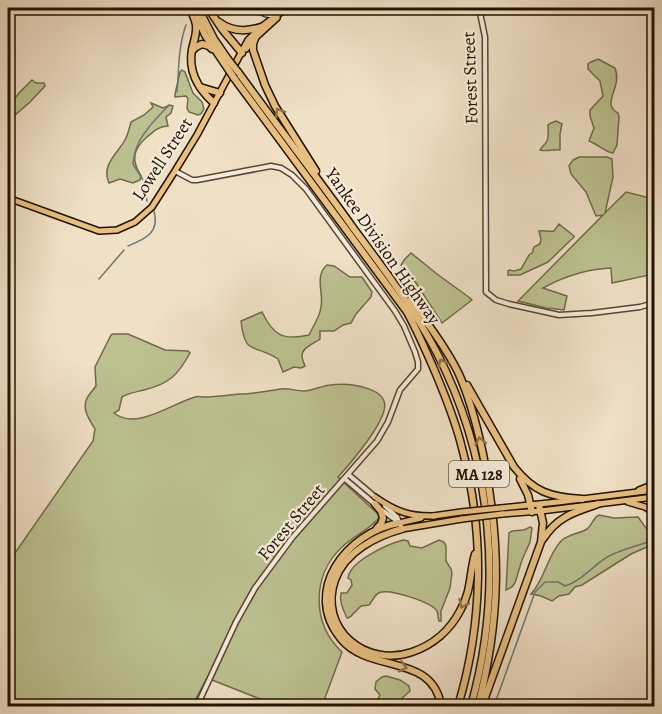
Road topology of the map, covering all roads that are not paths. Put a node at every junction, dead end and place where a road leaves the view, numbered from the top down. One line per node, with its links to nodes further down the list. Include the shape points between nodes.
1 (191, 8): 12 (highway, via 196,28); 14 (highway, Yankee Division Highway / MA 128, via 205,35)
2 (198, 8): 14 (highway, Yankee Division Highway / MA 128)
3 (207, 8): 9 (highway)
4 (252, 8): 7 (street)
5 (479, 8): 23 (street, Forest Street, via 485,37 486,292 496,300 559,315)
6 (286, 9): 8 (main road, Lowell Street); 11 (main road, Lowell Street)
7 (259, 12): 8 (street); 10 (street)
8 (274, 16): 10 (main road, Lowell Street)
9 (214, 18): 10 (highway, via 242,31); 13 (highway)
10 (261, 27): 13 (main road, Lowell Street)
11 (256, 36): 13 (main road, Lowell Street); 21 (highway, one-way to 11, via 268,94 252,50)
12 (192, 53): 14 (highway, via 202,44); 16 (highway, via 192,71)
13 (242, 53): 17 (main road, Lowell Street)
14 (226, 60): 15 (highway, Yankee Division Highway / MA 128, bridge)
15 (236, 75): 21 (highway, Yankee Division Highway / MA 128); 45 (highway, Yankee Division Highway / MA 128, via 414,324 463,450)
16 (200, 87): 17 (highway); 18 (highway)
17 (220, 93): 18 (main road, Lowell Street)
18 (214, 103): 19 (main road, Lowell Street)
19 (175, 171): 20 (main road, Lowell Street, via 146,213 127,227 112,231 93,230); 24 (street, Yankee Division Highway, via 192,180 276,166 297,179 395,311)
20 (8, 198)
21 (344, 214): 22 (highway, Yankee Division Highway / MA 128)
22 (380, 264): 25 (highway, via 423,317); 49 (highway, Yankee Division Highway / MA 128, one-way to 22, via 483,651 489,594 488,537 480,475 466,423 438,355)
23 (654, 303)
24 (418, 366): 27 (street, Forest Street, via 398,393 377,441)
25 (457, 370): 26 (highway); 50 (highway, one-way to 25, via 494,620 496,537 476,421)
26 (514, 467): 33 (highway, via 542,492); 37 (highway)
27 (349, 475): 28 (street, Forest Street); 34 (street)
28 (345, 479): 34 (street); 46 (street, Forest Street, via 292,538 255,588)
29 (654, 483): 31 (main road)
30 (654, 490): 31 (main road)
31 (624, 494): 33 (main road)
32 (654, 497): 35 (main road)
33 (582, 499): 38 (main road)
34 (375, 500): 40 (main road, via 416,516); 42 (street); 43 (highway, via 383,518)
35 (617, 501): 36 (main road); 39 (main road, via 640,505)
36 (598, 504): 38 (main road); 44 (highway, via 565,517)
37 (532, 508): 38 (main road); 41 (main road, bridge)
38 (540, 508): 44 (highway)
39 (654, 513)
40 (435, 516): 41 (main road); 42 (main road)
41 (461, 516): 42 (main road)
42 (400, 526): 43 (highway, via 386,526); 45 (highway, one-way to 42, via 468,593 448,628 420,649 400,656 381,656 358,647 340,628 332,604 333,588 344,564 356,552)
43 (370, 533): 47 (highway, one-way to 47, via 344,552 334,567 326,595 331,621 343,641 360,654 415,670 425,677 436,690)
44 (541, 542): 50 (highway)
45 (477, 548): 48 (highway, Yankee Division Highway / MA 128, via 475,626)
46 (197, 706)
47 (441, 706)
48 (458, 706)
49 (471, 706)
50 (480, 706)

